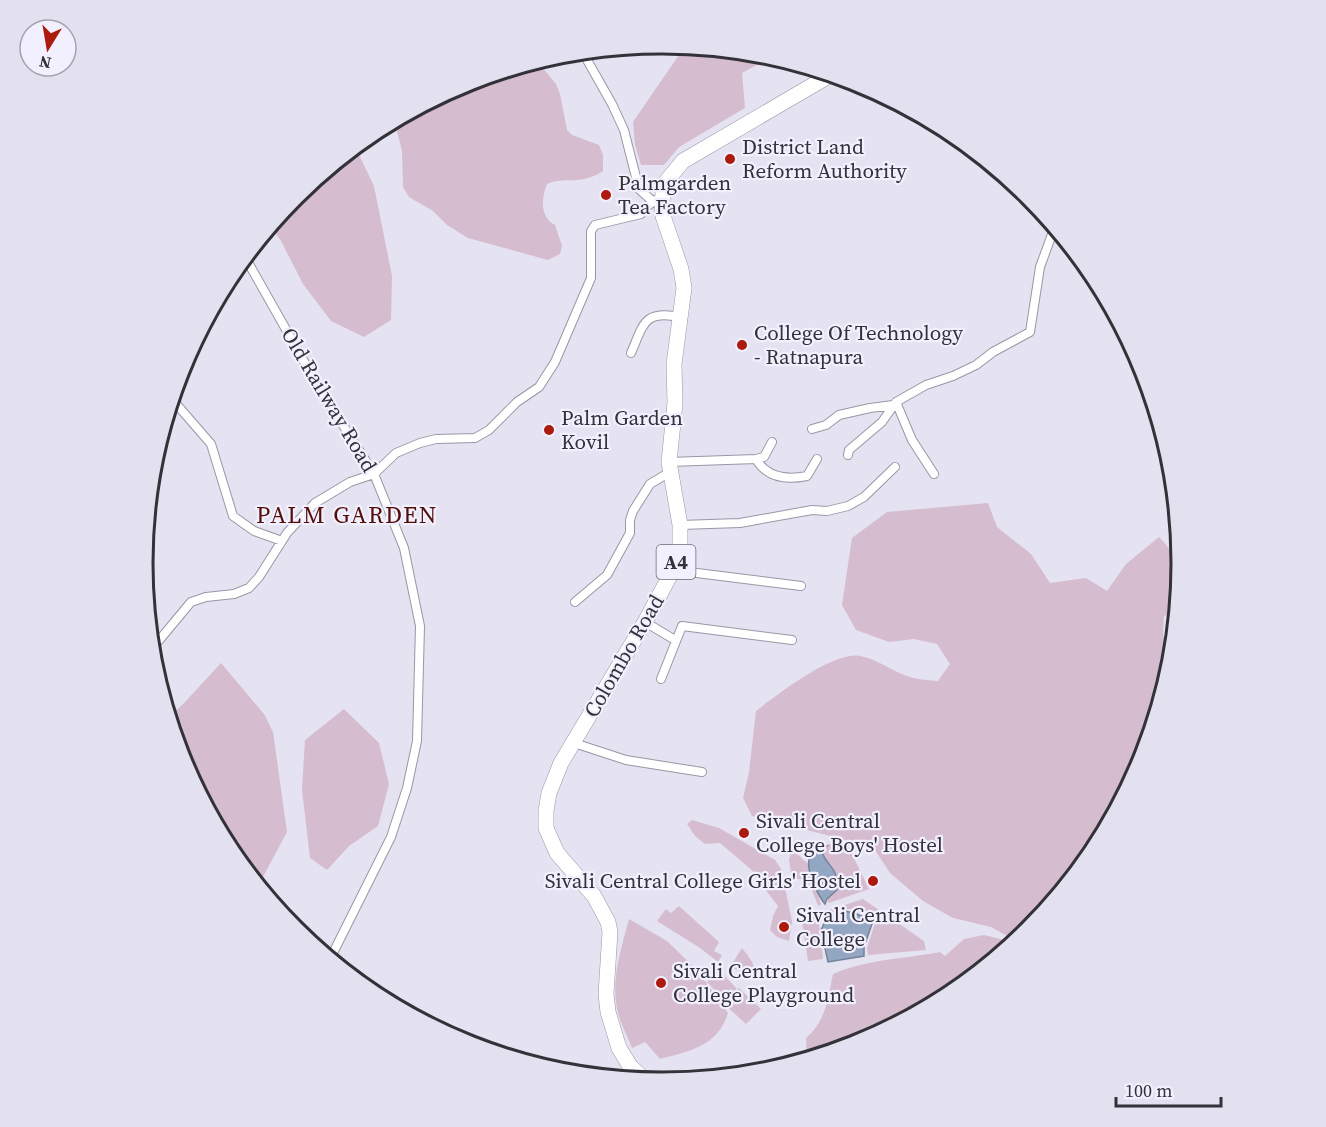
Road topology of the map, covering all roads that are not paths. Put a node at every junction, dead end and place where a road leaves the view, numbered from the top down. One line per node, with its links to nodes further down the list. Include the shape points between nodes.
1 (587, 60): 3 (street, via 624,130 639,189)
2 (822, 80): 3 (highway, via 683,161 664,184)
3 (658, 202): 6 (highway, Colombo Road / A4, via 681,269 684,288); 17 (street, via 644,207 641,214 595,225 591,231 591,278 555,362 539,387 475,438 420,443 396,453)
4 (1052, 235): 8 (street, via 1040,267 1030,333 976,365 926,385)
5 (250, 265): 17 (street, Old Railway Road)
6 (680, 317): 7 (street, via 652,316 641,329); 15 (highway, Colombo Road / A4)
7 (631, 353)
8 (894, 404): 10 (street, via 839,415); 12 (street, via 882,422 849,450); 18 (street)
9 (179, 407): 20 (street, via 211,444 233,516 254,531)
10 (812, 429)
11 (772, 442): 13 (street, via 764,457)
12 (849, 455)
13 (756, 459): 14 (street, via 761,469 771,475 798,478 807,476); 15 (street)
14 (817, 459)
15 (670, 467): 19 (highway, Colombo Road / A4); 23 (street, via 650,484 633,511 630,533 607,575)
16 (896, 467): 19 (street, via 864,497 848,506 740,523)
17 (374, 474): 20 (street, via 350,482 315,503); 31 (street, Old Railway Road, via 404,548 420,626 417,741 391,837)
18 (934, 474)
19 (680, 525): 21 (highway, Colombo Road / A4, via 680,550)
20 (282, 541): 27 (street, via 249,588 191,602)
21 (673, 570): 22 (street); 24 (highway, Colombo Road / A4)
22 (801, 586)
23 (575, 602)
24 (645, 622): 25 (street); 29 (highway, Colombo Road / A4)
25 (675, 640): 26 (street, via 682,626); 28 (street)
26 (792, 640)
27 (160, 641)
28 (661, 679)
29 (574, 743): 30 (street, via 626,760); 32 (highway, Colombo Road / A4, via 549,793 546,828 557,853 594,896 608,922 608,1012 619,1048)
30 (702, 772)
31 (333, 952)
32 (637, 1072)

